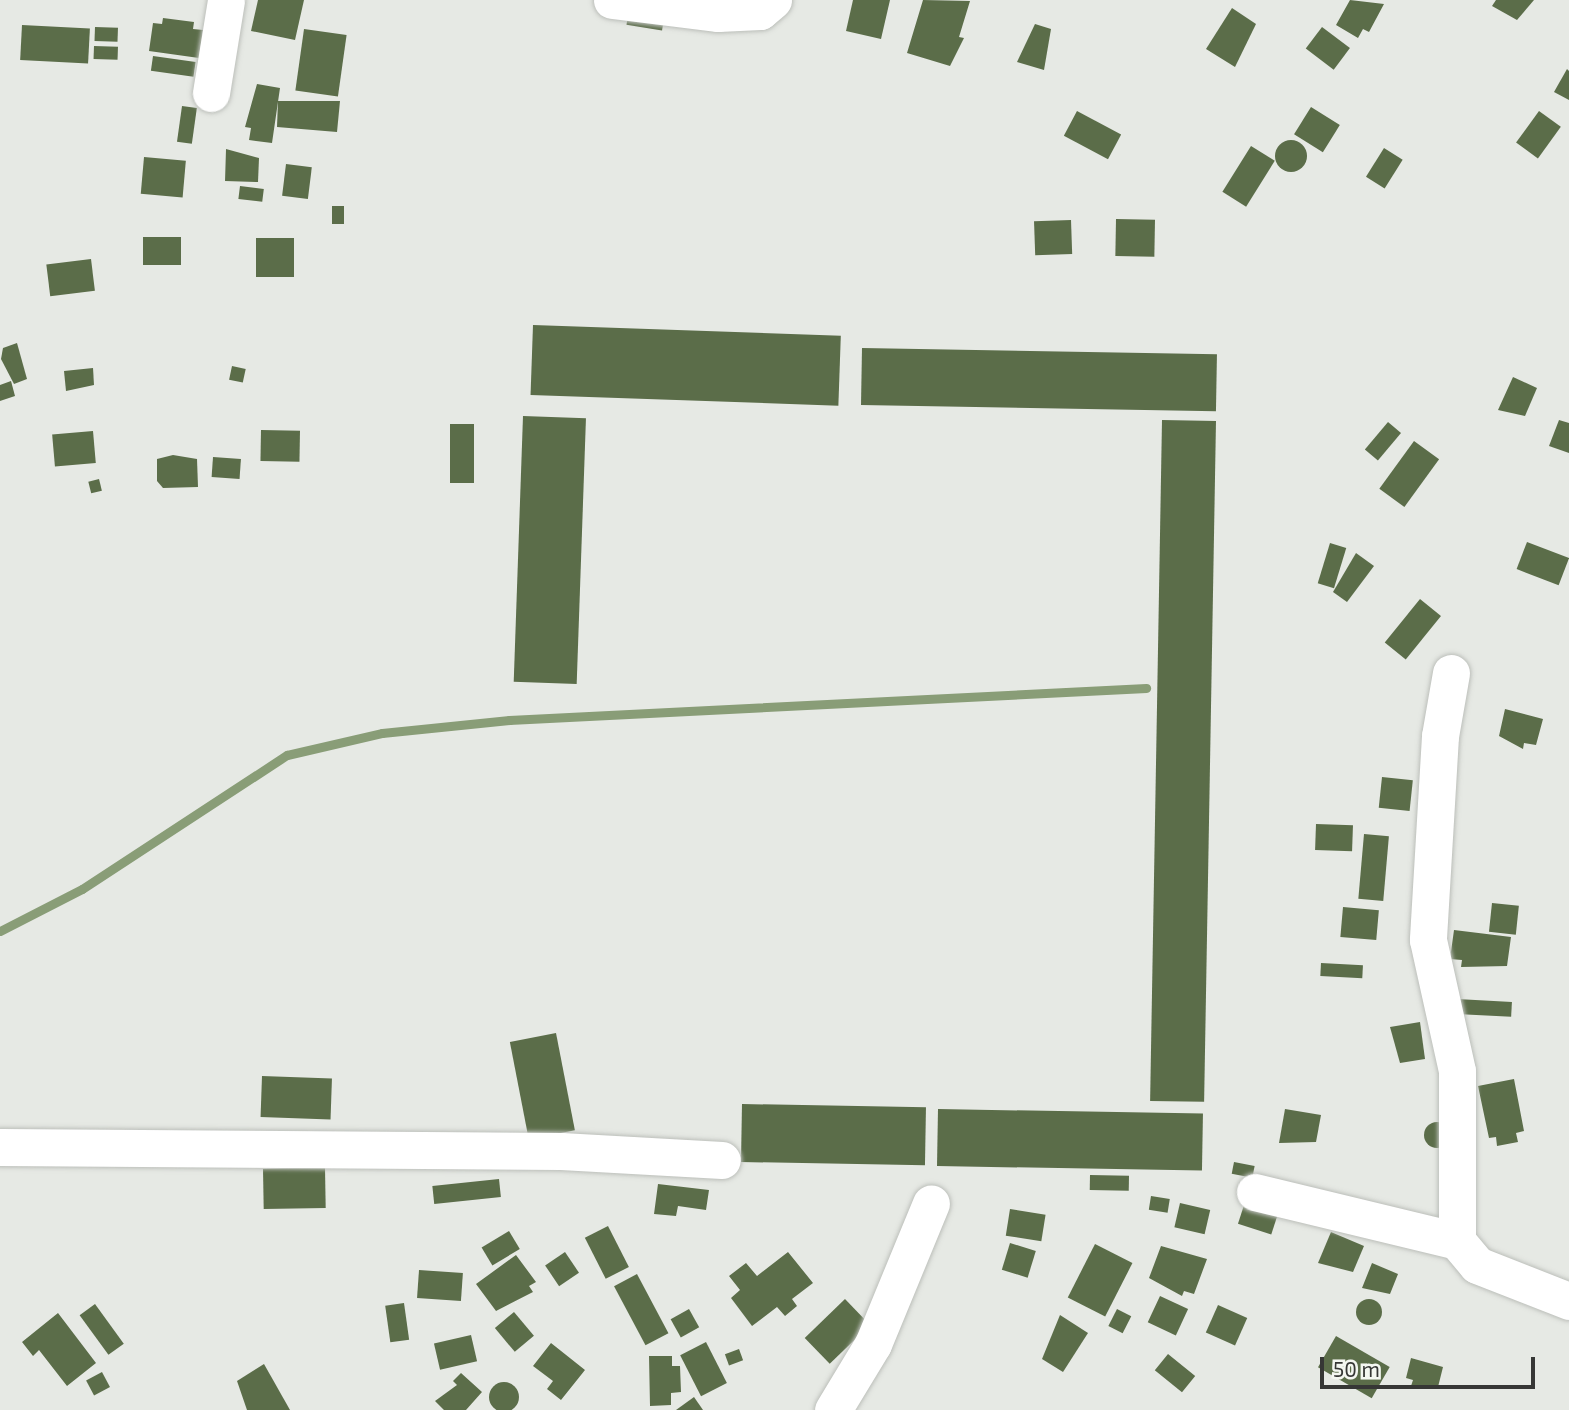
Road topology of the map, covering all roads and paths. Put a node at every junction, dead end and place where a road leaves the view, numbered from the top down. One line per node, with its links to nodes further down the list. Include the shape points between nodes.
1 (226, 0): 4 (street)
2 (612, 0): 3 (street, via 718,13 760,11)
3 (773, 0)
4 (211, 93)
5 (1451, 673): 10 (street, via 1440,736 1428,940 1457,1071)
6 (0, 1147): 7 (street, via 561,1151)
7 (722, 1160)
8 (1255, 1192): 10 (street)
9 (931, 1203): 12 (street, via 873,1344)
10 (1457, 1241): 11 (street, via 1477,1265)
11 (1569, 1301)
12 (833, 1410)

